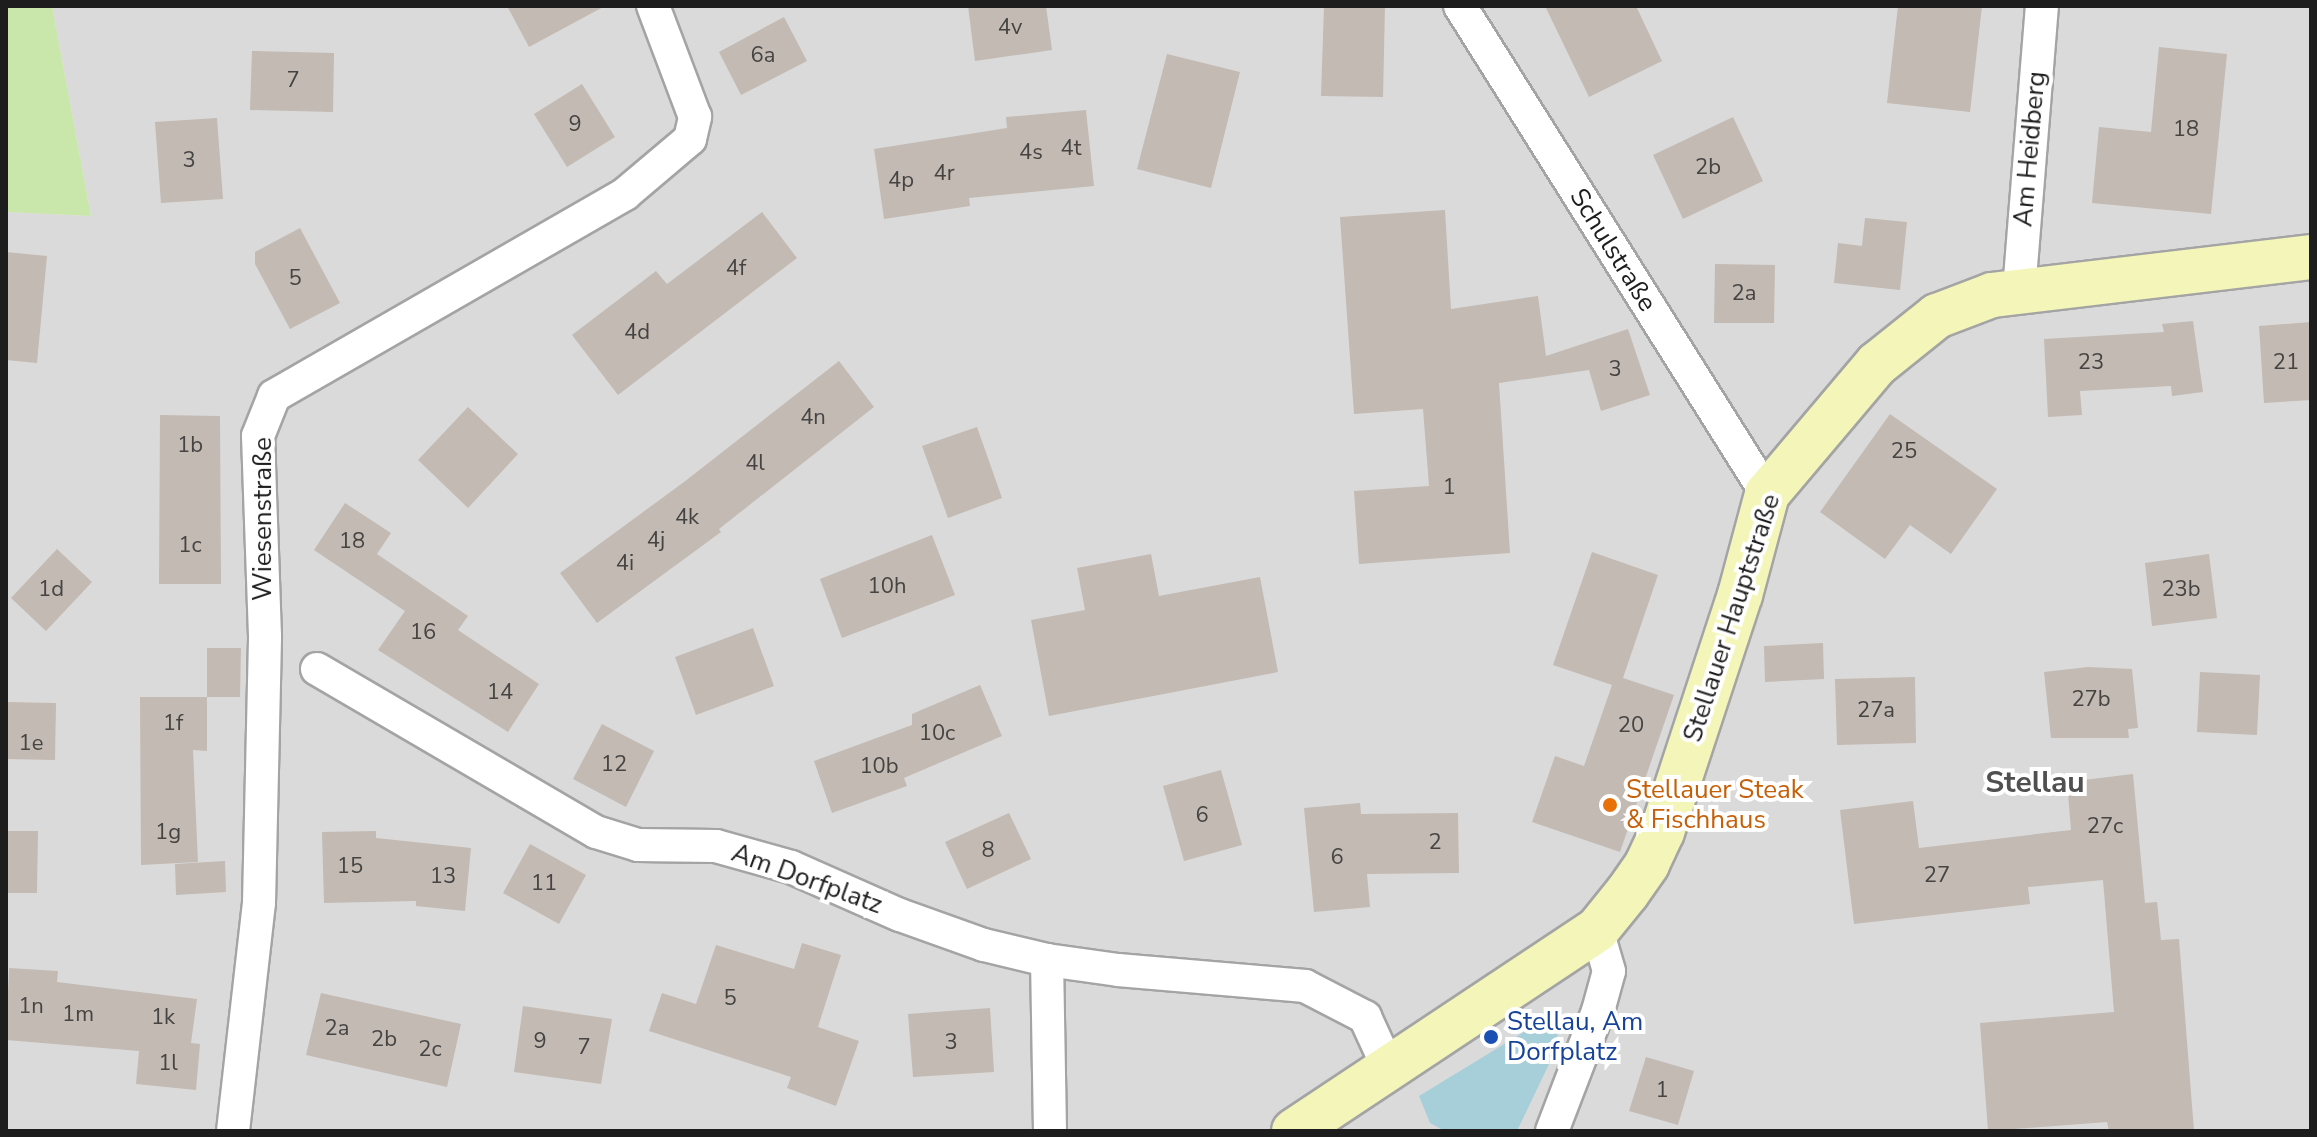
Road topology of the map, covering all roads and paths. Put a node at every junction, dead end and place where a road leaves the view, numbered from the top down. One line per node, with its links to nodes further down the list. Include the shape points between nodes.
1 (653, 6): 11 (street, Wiesenstraße, via 695,117 690,139 625,194 274,396 258,436 265,636 259,903)
2 (1460, 6): 6 (street, Schulstraße)
3 (2042, 6): 5 (street, Am Heidberg)
4 (2311, 257): 5 (street, Stellauer Hauptstraße)
5 (2019, 291): 6 (street, Stellauer Hauptstraße, via 1992,295 1937,316 1877,364)
6 (1767, 494): 8 (street, Stellauer Hauptstraße, via 1740,595 1662,832 1647,864)
7 (317, 669): 9 (street, Am Dorfplatz, via 596,832 638,845 716,846 791,867 900,915 984,945)
8 (1597, 930): 10 (street, Stellauer Hauptstraße); 14 (street, via 1609,971)
9 (1047, 960): 10 (street, Am Dorfplatz, via 1305,986 1365,1017); 12 (street)
10 (1388, 1067): 13 (street, Stellauer Hauptstraße)
11 (233, 1131)
12 (1050, 1131)
13 (1294, 1131)
14 (1552, 1131)

